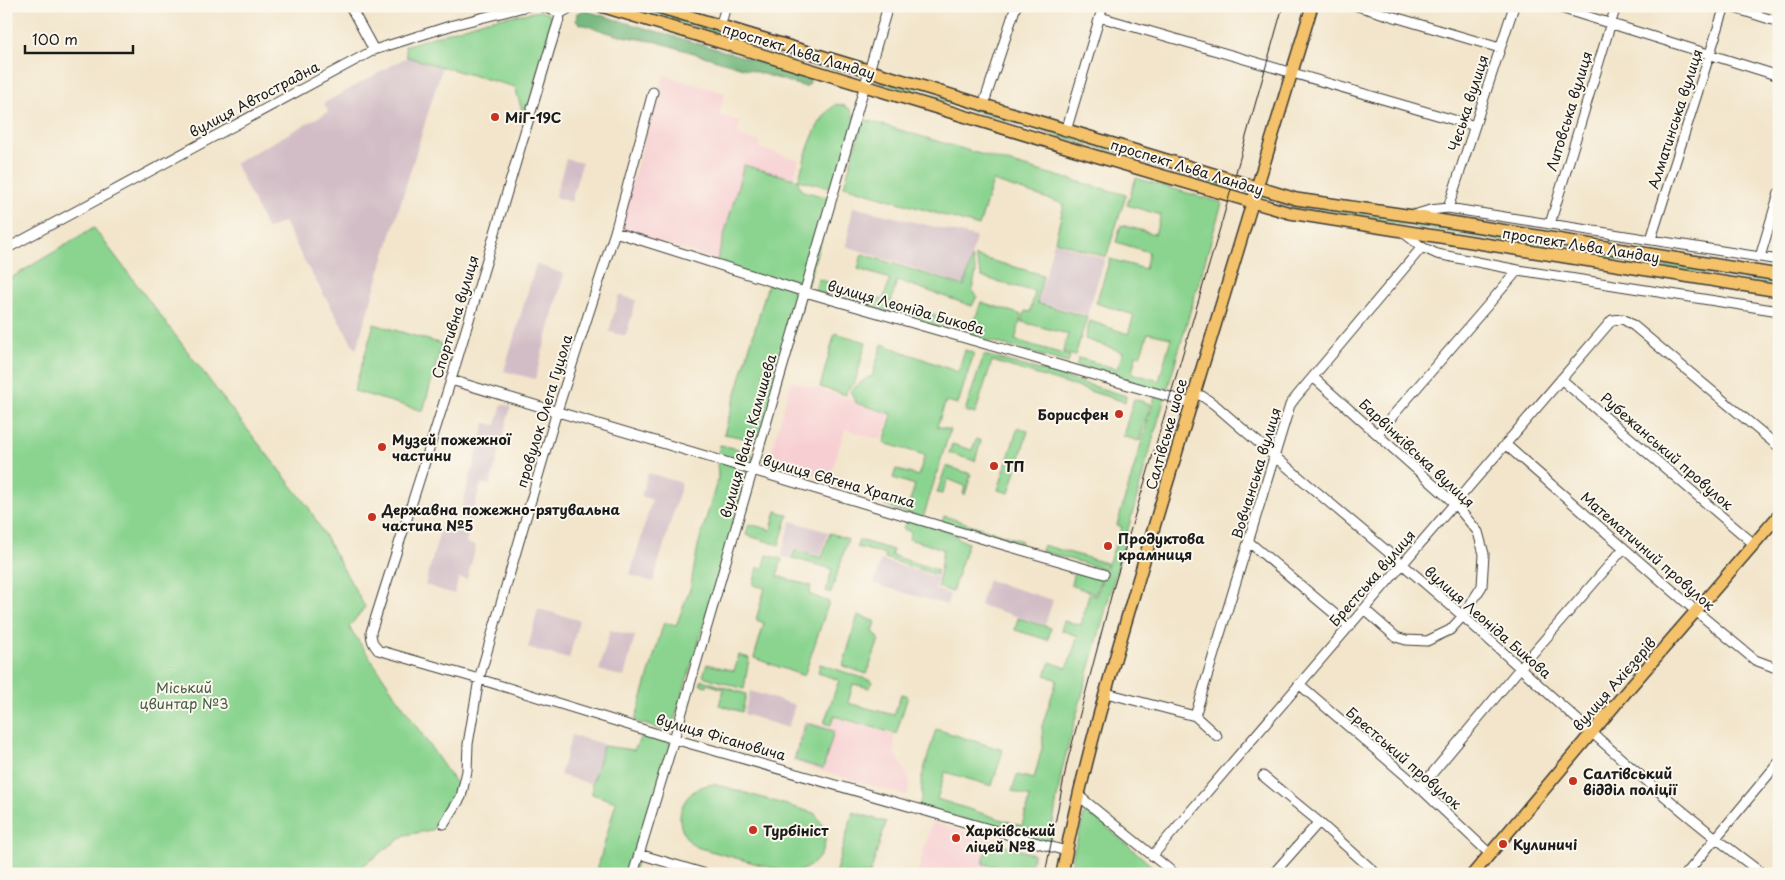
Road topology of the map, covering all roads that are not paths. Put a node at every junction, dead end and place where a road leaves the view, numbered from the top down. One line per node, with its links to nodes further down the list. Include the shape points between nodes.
1 (350, 6): 23 (street)
2 (528, 6): 23 (street, вулиця Автострадна, via 453,24)
3 (541, 6): 17 (street)
4 (573, 6): 17 (street)
5 (601, 6): 28 (main road, проспект Льва Ландау)
6 (655, 6): 21 (main road, проспект Льва Ландау)
7 (726, 6): 21 (street)
8 (888, 6): 25 (street, вулиця Івана Камишева)
9 (1016, 6): 30 (street)
10 (1103, 6): 18 (street)
11 (1312, 6): 26 (main road, Салтівське шосе)
12 (1358, 6): 22 (street)
13 (1514, 6): 22 (street, Чеська вулиця)
14 (1554, 6): 20 (street)
15 (1616, 6): 20 (street, Литовська вулиця)
16 (1726, 6): 19 (street); 24 (street, Алматинська вулиця)
17 (561, 13): 53 (street, Спортивна вулиця)
18 (1100, 17): 26 (street); 32 (street)
19 (1779, 22)
20 (1610, 24): 24 (street); 38 (street, Литовська вулиця)
21 (720, 27): 25 (main road, проспект Льва Ландау)
22 (1500, 48): 31 (street, Чеська вулиця)
23 (374, 50): 43 (street, вулиця Автострадна)
24 (1710, 54): 27 (street); 41 (street, Алматинська вулиця)
25 (870, 72): 28 (street, вулиця Івана Камишева); 30 (main road, проспект Льва Ландау)
26 (1292, 72): 31 (street); 33 (main road, Салтівське шосе)
27 (1779, 76)
28 (866, 86): 35 (main road, проспект Льва Ландау); 49 (street, вулиця Івана Камишева)
29 (653, 92): 40 (street, провулок Олега Гуцола)
30 (983, 106): 32 (main road, проспект Льва Ландау)
31 (1475, 126): 36 (street, Чеська вулиця)
32 (1066, 131): 33 (main road, проспект Льва Ландау)
33 (1257, 189): 35 (main road, Салтівське шосе); 37 (main road, проспект Льва Ландау, via 1296,199)
34 (1779, 193): 44 (street)
35 (1252, 203): 39 (main road, проспект Льва Ландау, via 1290,213); 54 (main road, Салтівське шосе)
36 (1448, 208): 37 (street); 38 (street)
37 (1413, 216): 47 (main road, проспект Льва Ландау)
38 (1550, 224): 41 (street)
39 (1400, 231): 42 (street); 48 (main road, проспект Льва Ландау)
40 (615, 232): 49 (street, вулиця Леоніда Бикова); 55 (street, провулок Олега Гуцола)
41 (1651, 239): 44 (street)
42 (1422, 247): 46 (street, via 1437,254); 51 (street, Вовчанська вулиця)
43 (6, 249)
44 (1760, 257): 45 (street)
45 (1779, 260)
46 (1518, 270): 50 (street); 56 (street)
47 (1779, 275)
48 (1779, 291)
49 (805, 292): 54 (street, вулиця Леоніда Бикова); 60 (street, вулиця Івана Камишева)
50 (1779, 311)
51 (1313, 378): 56 (street, Барвінківська вулиця); 59 (street, Вовчанська вулиця, via 1290,405)
52 (1561, 379): 57 (street, Брестська вулиця); 58 (street, Брестська вулиця, via 1612,320 1623,319); 64 (street, Рубежанський провулок)
53 (451, 380): 55 (street, вулиця Євгена Храпка); 72 (street, Спортивна вулиця, via 371,632)
54 (1192, 398): 59 (street, вулиця Леоніда Бикова, via 1202,396 1215,405); 77 (main road, Салтівське шосе)
55 (557, 411): 60 (street, вулиця Євгена Храпка); 75 (street, провулок Олега Гуцола)
56 (1378, 434): 61 (street, Барвінківська вулиця)
57 (1506, 444): 61 (street, Брестська вулиця); 65 (street, Математичний провулок)
58 (1779, 448)
59 (1274, 456): 63 (street, Вовчанська вулиця); 66 (street, вулиця Леоніда Бикова)
60 (753, 470): 67 (street, вулиця Євгена Храпка); 81 (street, вулиця Івана Камишева)
61 (1454, 503): 66 (street, Брестська вулиця); 70 (street, Барвінківська вулиця, via 1478,532 1484,554 1482,586)
62 (1779, 515): 64 (main road, вулиця Ахієзерів)
63 (1250, 542): 71 (street); 78 (street, Вовчанська вулиця)
64 (1754, 544): 69 (main road, вулиця Ахієзерів)
65 (1624, 548): 69 (street, Математичний провулок); 73 (street)
66 (1402, 565): 68 (street, Брестська вулиця); 70 (street, вулиця Леоніда Бикова)
67 (1104, 574)
68 (1364, 609): 70 (street, Барвінківська вулиця, via 1396,637 1406,640 1427,641 1450,630); 71 (street, Брестська вулиця)
69 (1697, 612): 74 (street, Математичний провулок, via 1755,660); 79 (main road, вулиця Ахієзерів)
70 (1463, 616): 73 (street, вулиця Леоніда Бикова)
71 (1349, 626): 76 (street, Брестська вулиця)
72 (372, 642): 75 (street, вулиця Фісановича, via 378,650)
73 (1520, 668): 79 (street, вулиця Леоніда Бикова); 84 (street)
74 (1779, 669)
75 (479, 679): 81 (street, вулиця Фісановича); 87 (street, провулок Олега Гуцола, via 461,797)
76 (1299, 684): 84 (street, Брестський провулок); 92 (street, Брестська вулиця)
77 (1106, 693): 78 (street); 85 (main road, Салтівське шосе)
78 (1195, 716): 80 (street)
79 (1592, 732): 88 (street, вулиця Леоніда Бикова); 91 (main road, вулиця Ахієзерів)
80 (1217, 736)
81 (674, 739): 89 (street, вулиця Фісановича); 90 (street, вулиця Івана Камишева)
82 (1779, 762): 88 (street)
83 (1263, 776): 86 (street)
84 (1420, 788): 91 (street, Брестський провулок)
85 (1079, 796): 89 (main road, Салтівське шосе); 92 (street)
86 (1318, 822): 97 (street); 98 (street)
87 (444, 824)
88 (1714, 838): 100 (street); 101 (street, вулиця Леоніда Бикова)
89 (1066, 852): 95 (main road, Салтівське шосе)
90 (639, 854): 93 (street, вулиця Івана Камишева); 94 (street)
91 (1490, 854): 99 (main road, вулиця Ахієзерів)
92 (1153, 855): 96 (street)
93 (633, 874)
94 (706, 874)
95 (1062, 874)
96 (1175, 874)
97 (1273, 874)
98 (1377, 874)
99 (1473, 874)
100 (1686, 874)
101 (1763, 874)

